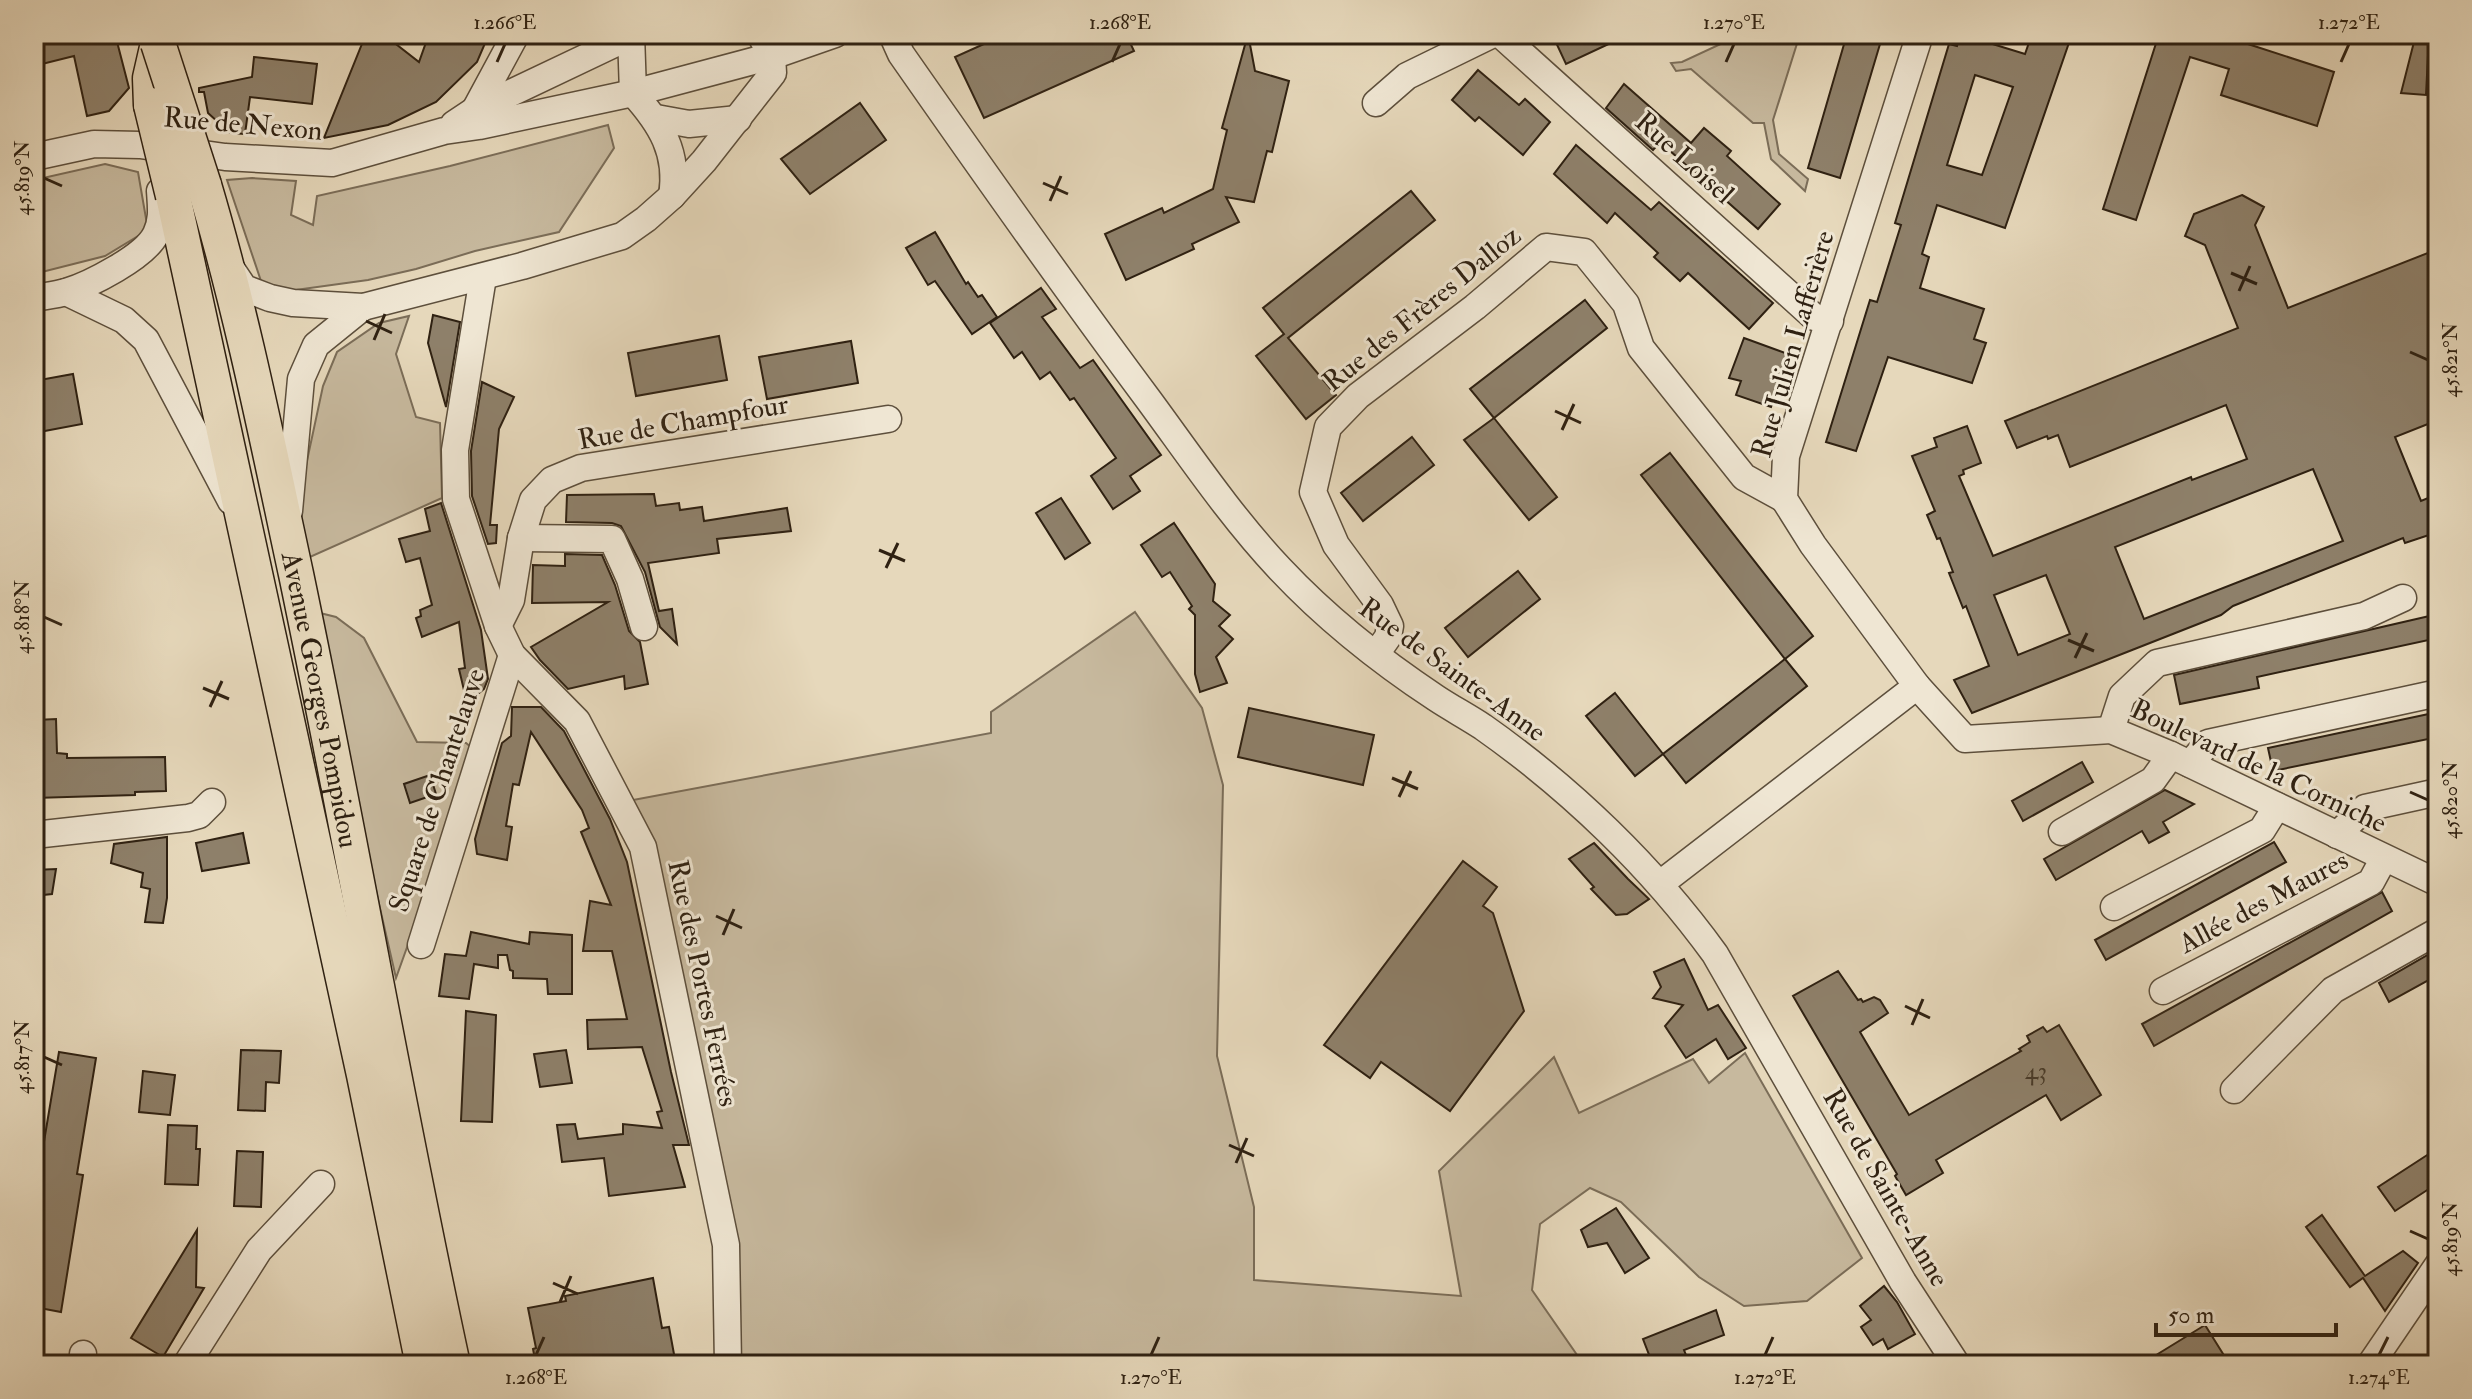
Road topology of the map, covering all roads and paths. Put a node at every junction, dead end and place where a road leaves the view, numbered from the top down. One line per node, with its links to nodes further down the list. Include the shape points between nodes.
1 (516, 34): 12 (street)
2 (835, 34): 9 (street)
3 (892, 34): 33 (street, Rue de Sainte-Anne, via 980,169 1224,501 1280,569)
4 (1493, 34): 11 (street, via 1407,76)
5 (1500, 34): 24 (street, Rue Loisel, via 1814,317)
6 (1920, 34): 24 (street, Rue Julien Lafferière)
7 (632, 35): 10 (street); 12 (street)
8 (156, 38): 17 (main road, Avenue Georges Pompidou, bridge)
9 (766, 45): 10 (street); 14 (street, via 773,73)
10 (633, 93): 13 (street); 15 (street)
11 (1376, 103)
12 (475, 110): 15 (street)
13 (656, 118): 14 (street, via 689,124); 18 (street, via 672,156)
14 (738, 119): 18 (street)
15 (444, 131): 16 (street, Rue de Nexon, via 332,163 94,144)
16 (34, 157)
17 (179, 190): 19 (main road, Avenue Georges Pompidou); 21 (street, via 155,237 122,265); 27 (main road, Avenue Georges Pompidou)
18 (672, 196): 20 (street, via 622,236)
19 (227, 263): 23 (street, via 244,288 270,298); 28 (main road, Avenue Georges Pompidou)
20 (483, 277): 23 (street); 31 (street, Rue des Portes Ferrées, via 455,450 456,499)
21 (66, 292): 22 (street); 27 (street, via 124,320 146,340)
22 (34, 298)
23 (363, 307): 28 (street, via 316,345 301,379)
24 (1830, 321): 26 (street, Rue Julien Lafferière, via 1786,456)
25 (888, 419): 29 (street, Rue de Champfour, via 581,468 552,480 533,500)
26 (1784, 499): 33 (street, Rue des Frères Dalloz, via 1744,477 1641,348 1626,304 1584,252 1546,247 1358,396 1328,427 1313,492 1336,545 1390,626); 35 (street, Rue Julien Lafferière)
27 (244, 525): 56 (main road, Avenue Georges Pompidou)
28 (287, 534): 57 (main road, Avenue Georges Pompidou)
29 (521, 538): 31 (street, Rue de Champfour, via 511,600); 32 (street, via 612,539)
30 (2403, 598): 37 (street, via 2364,616 2157,663 2122,696)
31 (498, 626): 34 (street, Rue des Portes Ferrées)
32 (644, 627)
33 (1376, 654): 47 (street, Rue de Sainte-Anne, via 1575,800)
34 (512, 655): 50 (street, Square de Chantelauve); 58 (street, Rue des Portes Ferrées, via 577,721 643,847 726,1245)
35 (1917, 686): 37 (street, Boulevard de la Corniche, via 1965,739); 47 (street)
36 (2438, 693): 38 (street, via 2208,743)
37 (2111, 730): 38 (street, Boulevard de la Corniche)
38 (2180, 759): 41 (street, Boulevard de la Corniche); 42 (street)
39 (2438, 792): 44 (street, via 2365,808)
40 (212, 802): 43 (street, via 188,818)
41 (2277, 806): 44 (street, Boulevard de la Corniche); 48 (street, via 2262,830)
42 (2062, 832)
43 (34, 835)
44 (2337, 835): 45 (street, Boulevard de la Corniche)
45 (2384, 858): 46 (street, Boulevard de la Corniche); 51 (street, Allée des Maures, via 2371,882)
46 (2438, 883)
47 (1660, 884): 59 (street, Rue de Sainte-Anne, via 1715,954 1903,1282)
48 (2114, 907)
49 (2438, 931): 52 (street, via 2333,990)
50 (421, 945)
51 (2163, 991)
52 (2234, 1090)
53 (321, 1184): 55 (street, via 259,1250)
54 (2438, 1265): 60 (street)
55 (186, 1365)
56 (423, 1365)
57 (453, 1365)
58 (728, 1365)
59 (1957, 1365)
60 (2370, 1365)

